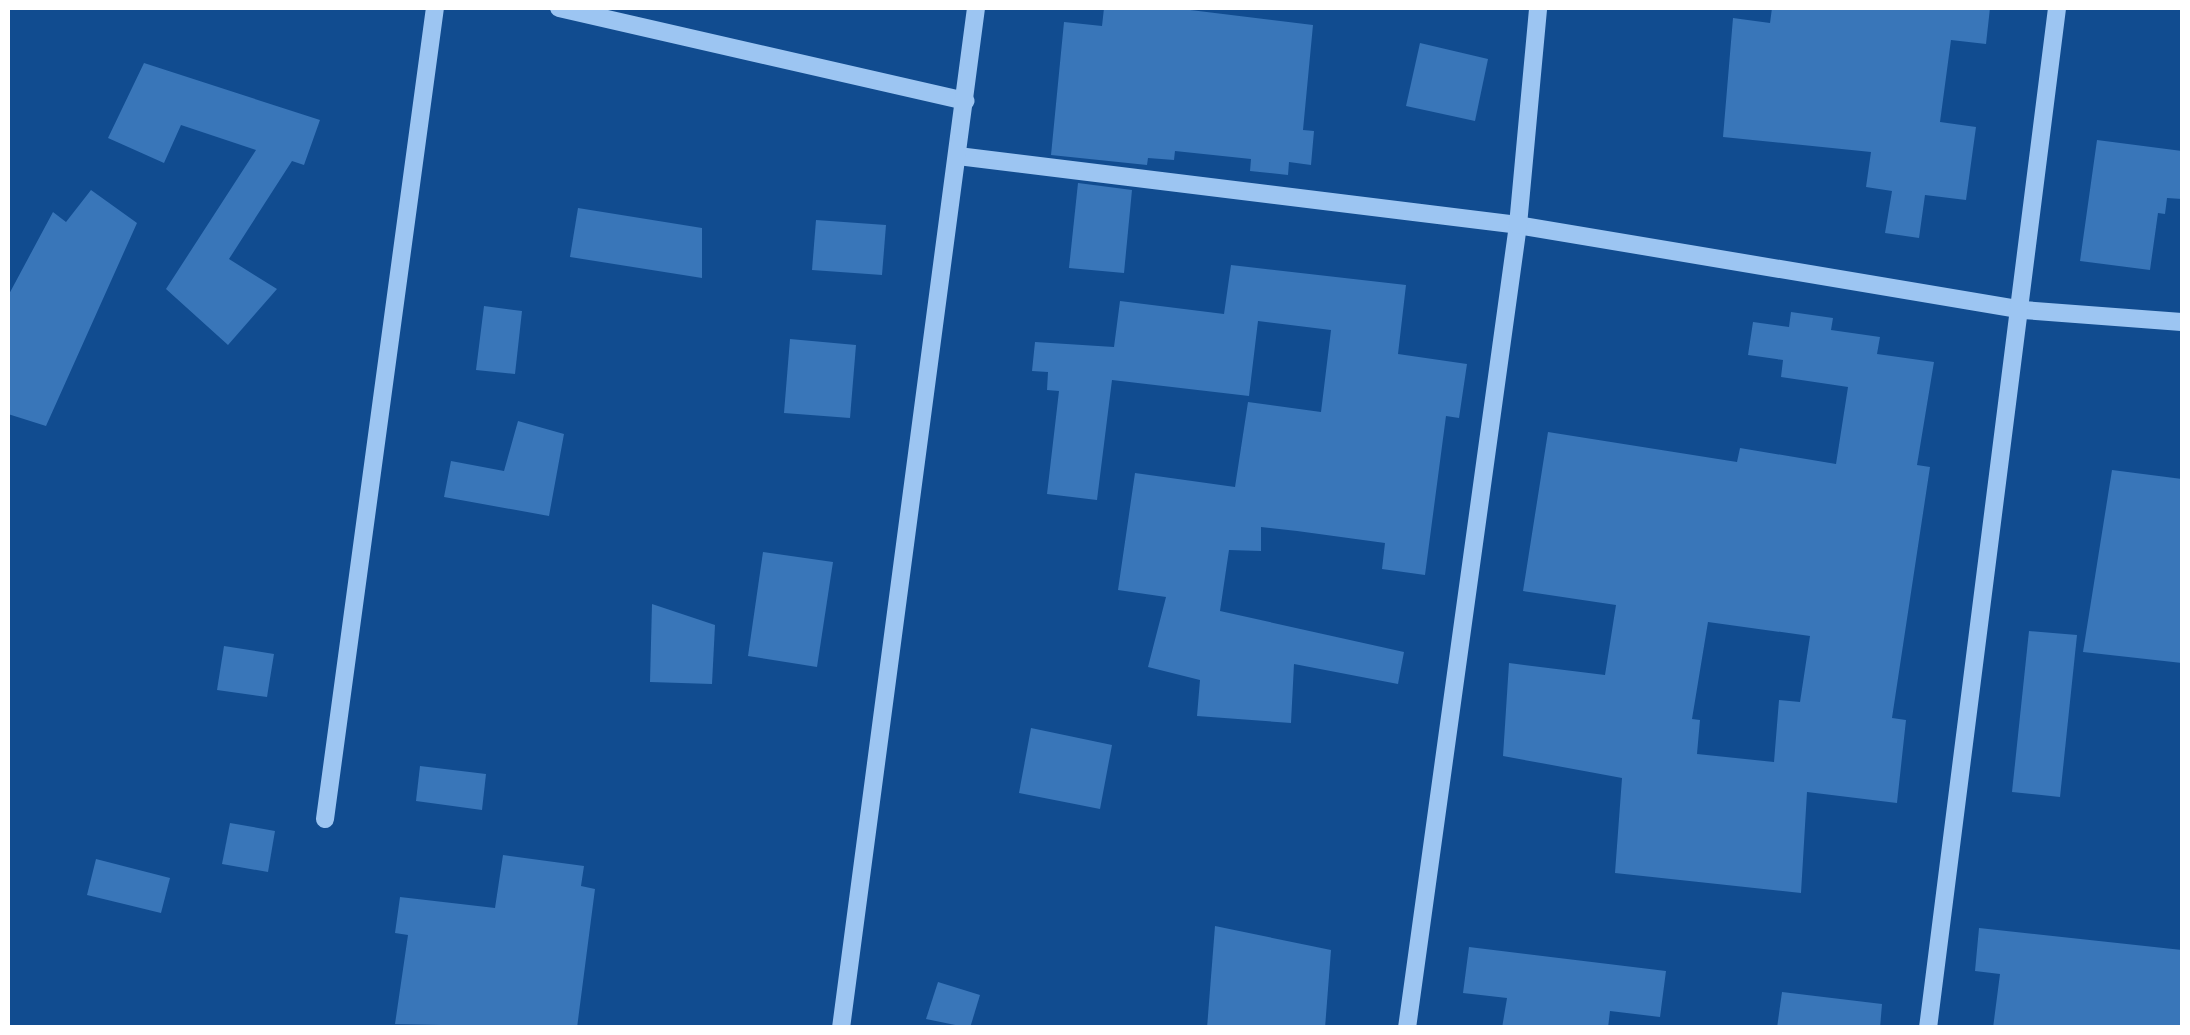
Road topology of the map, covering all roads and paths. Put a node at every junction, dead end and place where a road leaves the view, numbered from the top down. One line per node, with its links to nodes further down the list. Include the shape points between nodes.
1 (435, 8): 11 (street)
2 (559, 8): 6 (street)
3 (976, 8): 6 (street)
4 (1538, 8): 8 (street)
5 (2058, 8): 9 (street)
6 (964, 101): 7 (street)
7 (958, 156): 8 (street); 12 (street)
8 (1518, 225): 9 (street); 13 (street)
9 (2022, 310): 10 (street); 14 (street)
10 (2182, 322)
11 (326, 819)
12 (841, 1028)
13 (1406, 1028)
14 (1928, 1028)

